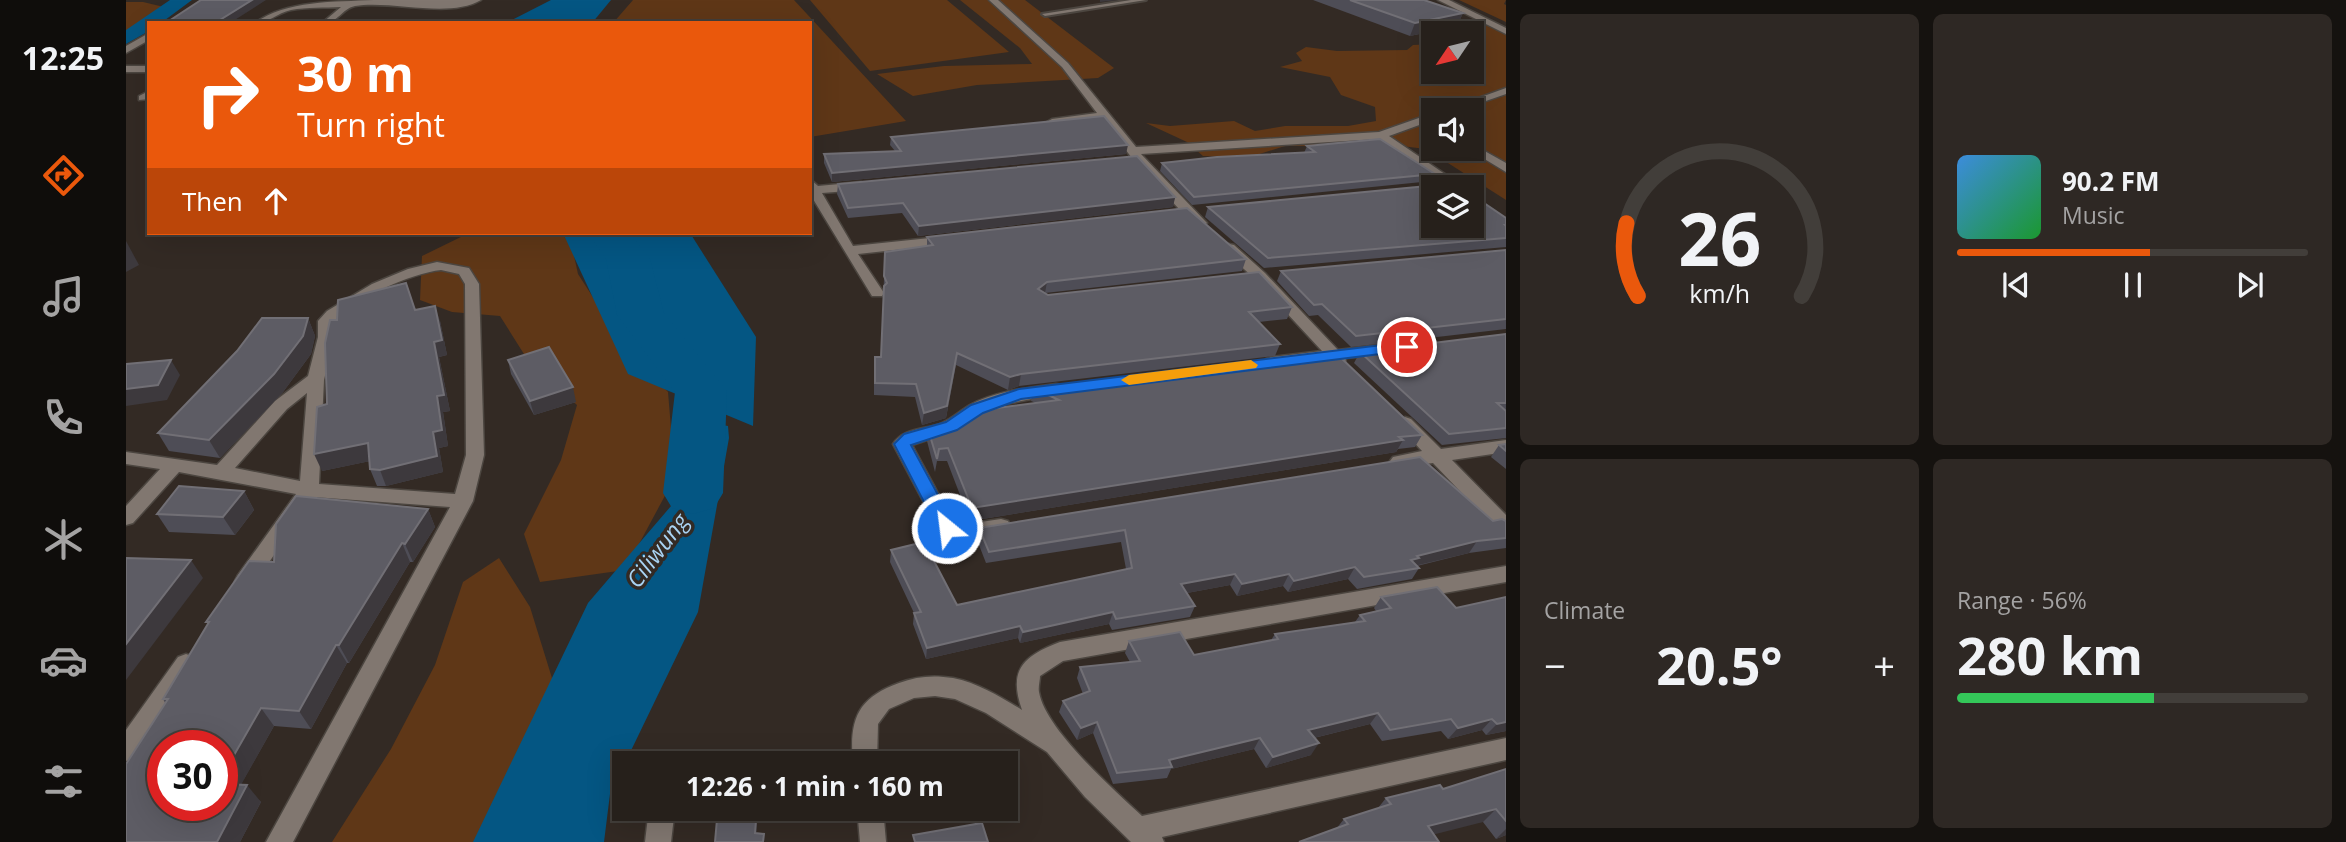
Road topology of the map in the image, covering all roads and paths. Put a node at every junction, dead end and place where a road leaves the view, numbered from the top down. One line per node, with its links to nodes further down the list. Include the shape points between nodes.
1 (477, 0): 5 (street)
2 (993, 0): 16 (street, via 1065,65)
3 (1143, 0): 6 (lane)
4 (1442, 0): 9 (street)
5 (355, 4): 7 (street, via 294,7); 8 (street)
6 (1045, 14)
7 (261, 21)
8 (329, 21)
9 (1506, 31)
10 (147, 37): 11 (street)
11 (126, 50)
12 (126, 69): 13 (street)
13 (147, 69)
14 (1506, 91): 15 (street)
15 (1484, 98)
16 (1104, 115): 18 (street); 21 (street)
17 (1421, 120): 19 (street)
18 (1036, 124)
19 (1380, 135): 21 (street); 23 (street)
20 (1484, 154): 22 (street)
21 (1132, 157): 28 (street, via 1214,235)
22 (1506, 168)
23 (1435, 175)
24 (869, 185): 25 (street)
25 (813, 186): 27 (street)
26 (958, 239): 27 (street)
27 (849, 251): 30 (street)
28 (1266, 275): 29 (street); 32 (street)
29 (1233, 279)
30 (877, 293)
31 (1426, 345): 32 (street)
32 (1333, 355): 33 (street); 34 (street)
33 (1251, 365)
34 (1352, 373)
35 (313, 380): 43 (street, via 281,405); 44 (street, via 316,395); 45 (street, via 327,335 326,323 349,302 412,271 436,265 464,271 472,284 475,455)
36 (1074, 387): 47 (street, via 1007,398 902,444 952,532)
37 (1390, 409): 39 (street)
38 (1506, 446): 39 (street)
39 (1437, 455): 41 (street); 48 (street)
40 (126, 458): 42 (street)
41 (1383, 464)
42 (175, 465): 43 (street); 46 (street)
43 (221, 472): 44 (street)
44 (309, 490): 45 (street); 50 (street)
45 (463, 501): 59 (street)
46 (126, 518)
47 (1013, 524)
48 (1506, 527)
49 (1506, 574): 52 (street, via 1060,652 1030,671 1026,685 1037,716)
50 (229, 603)
51 (198, 648): 54 (street)
52 (1057, 746): 55 (street, via 972,694 947,685 923,684 884,699 868,713 862,732); 58 (street)
53 (1506, 749): 58 (street)
54 (126, 750)
55 (864, 751)
56 (660, 821): 60 (street)
57 (871, 821): 61 (street)
58 (1144, 836)
59 (279, 842)
60 (658, 842)
61 (873, 842)

